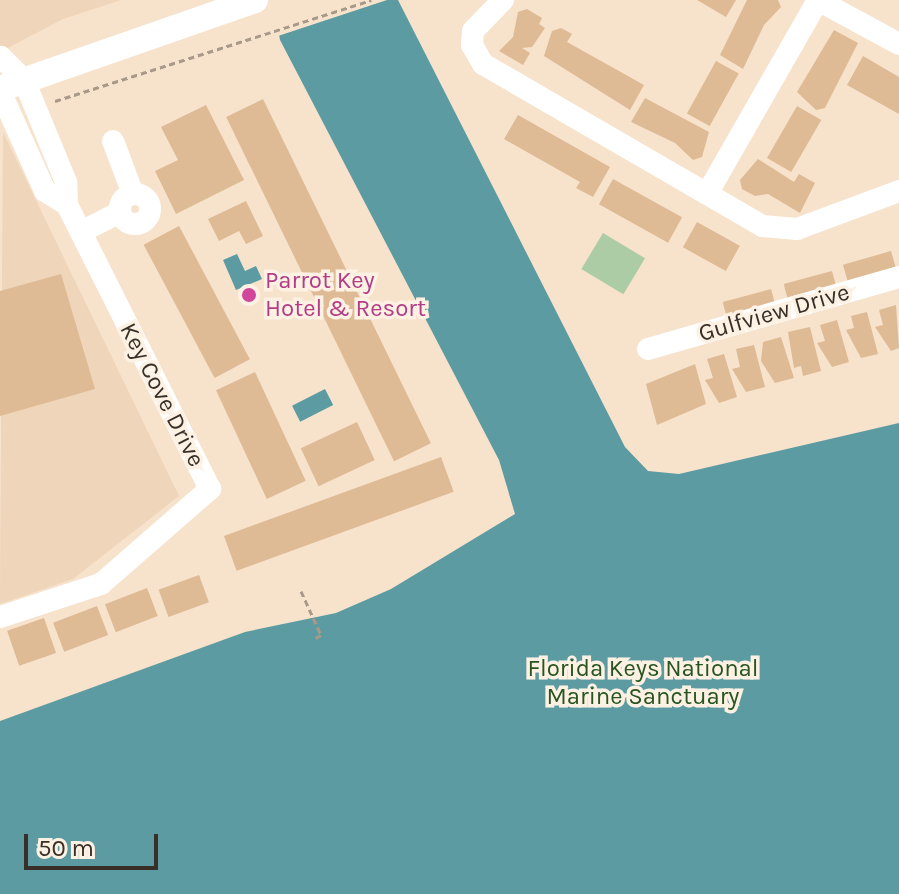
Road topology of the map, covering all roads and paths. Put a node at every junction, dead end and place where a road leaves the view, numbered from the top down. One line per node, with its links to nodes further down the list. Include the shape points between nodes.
1 (371, 0): 9 (path)
2 (503, 0): 12 (street, via 473,31 472,45 483,64)
3 (818, 0): 5 (street); 12 (street)
4 (247, 3): 8 (main road)
5 (899, 44)
6 (0, 56): 7 (street, Key Cove Drive); 8 (street, Key Cove Drive)
7 (0, 64)
8 (8, 87): 13 (street, Key Cove Drive, via 66,182 67,205)
9 (49, 103)
10 (113, 141): 13 (street, via 126,203)
11 (899, 191): 12 (street, via 797,229 778,230)
12 (707, 194)
13 (81, 232): 17 (street, Key Cove Drive, via 210,489 101,584)
14 (899, 277): 15 (street, Gulfview Drive)
15 (648, 349)
16 (301, 591): 19 (path)
17 (0, 617)
18 (329, 634): 19 (path)
19 (321, 635): 20 (path)
20 (312, 640)

